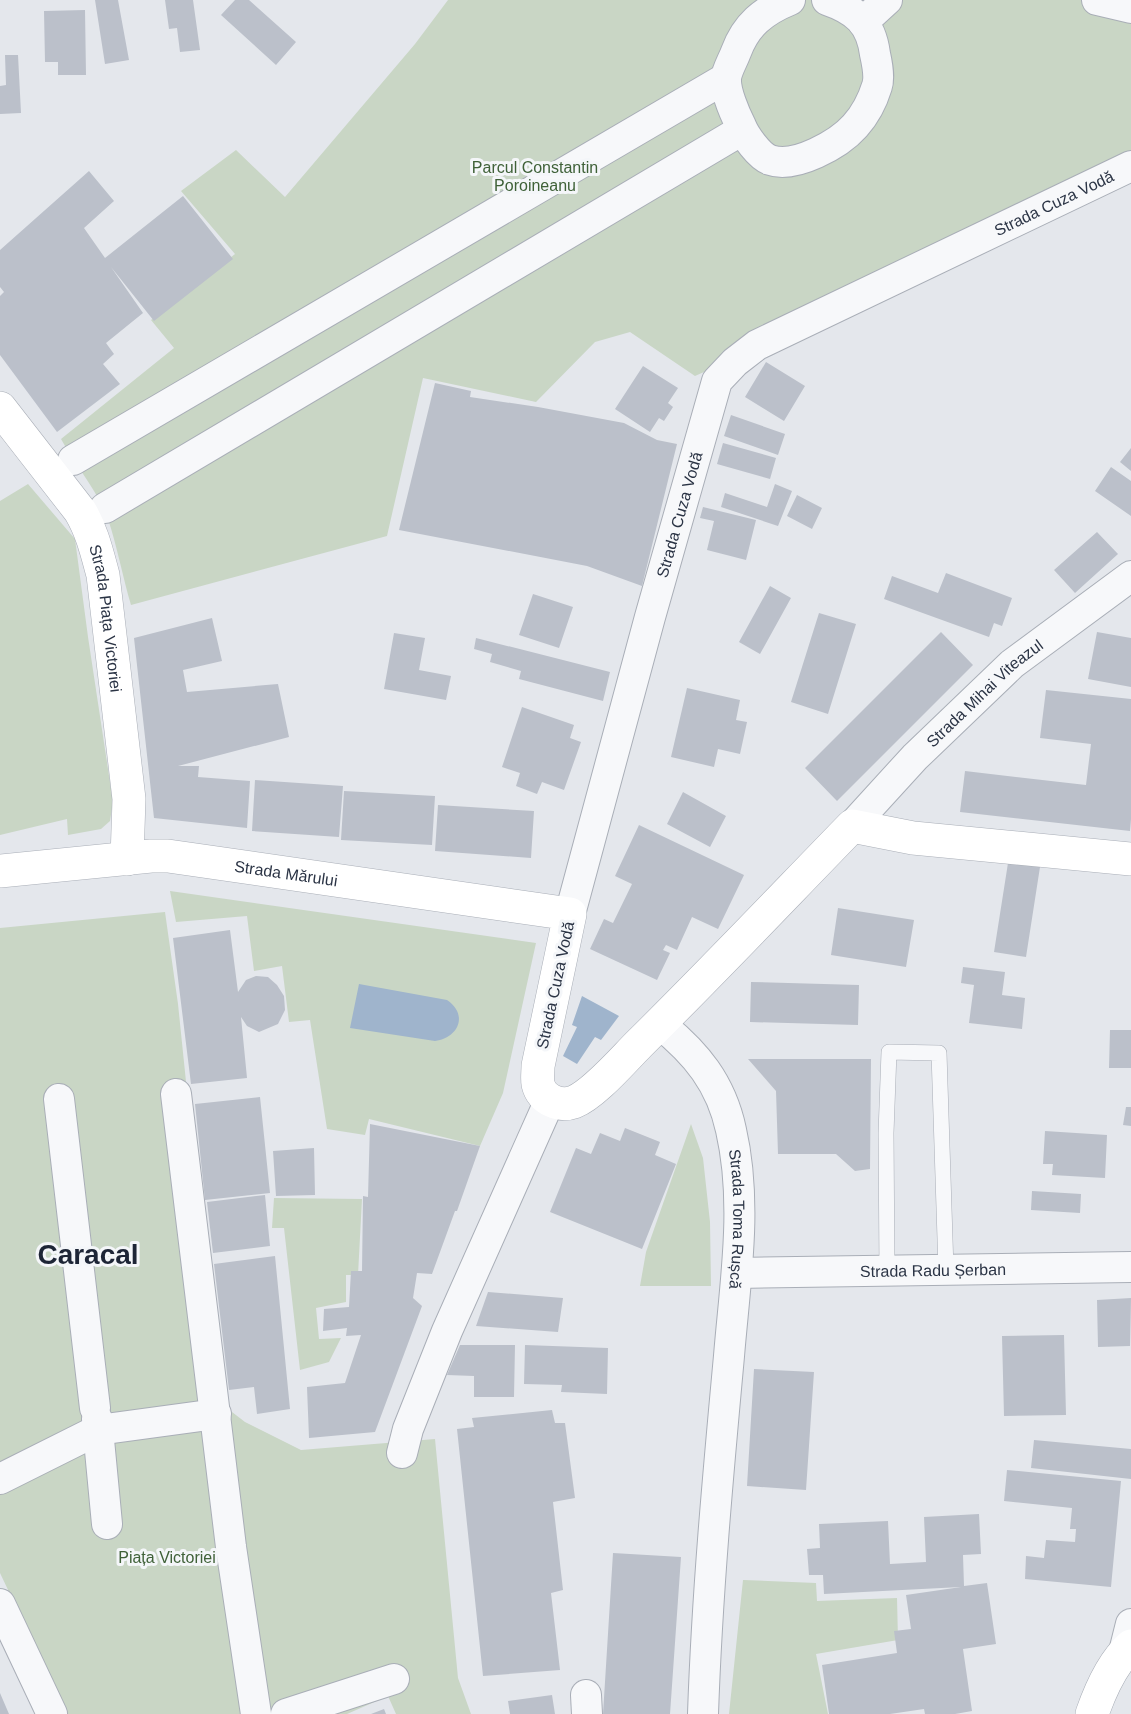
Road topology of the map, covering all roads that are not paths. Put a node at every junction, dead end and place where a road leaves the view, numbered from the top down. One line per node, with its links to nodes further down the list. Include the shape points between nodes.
1 (790, 0): 7 (street, via 770,8 744,34)
2 (827, 0): 6 (street, via 843,6)
3 (887, 0): 6 (street)
4 (1096, 0): 5 (street)
5 (1131, 9)
6 (863, 22): 8 (street, via 873,38 878,84 855,126 827,148 784,163 768,160)
7 (726, 78): 8 (street); 11 (street)
8 (742, 130): 12 (street)
9 (1131, 165): 18 (street, Strada Cuza Vodă, via 757,345 717,381)
10 (0, 408): 15 (main road, Strada Piața Victoriei, via 80,511 95,546 103,575 129,799)
11 (73, 460)
12 (105, 508)
13 (1131, 576): 14 (street, Strada Mihai Viteazul, via 1012,664 915,757)
14 (852, 826): 16 (main road, via 913,838); 19 (main road)
15 (127, 859): 17 (main road, Strada Mărului); 18 (main road, Strada Mărului, via 168,856)
16 (1131, 860)
17 (0, 871)
18 (570, 914): 22 (main road, Strada Cuza Vodă, via 538,1066 538,1082)
19 (660, 1023): 22 (main road, via 585,1095 574,1102); 26 (street, Strada Toma Rușcă, via 693,1052 708,1073 731,1128 738,1166)
20 (176, 1094): 27 (street)
21 (59, 1099): 28 (street)
22 (550, 1100): 29 (street, via 447,1331)
23 (1131, 1268): 24 (street, Strada Radu Șerban)
24 (946, 1270): 25 (street, Strada Radu Șerban); 25 (lane, via 939,1053 889,1052)
25 (888, 1271): 26 (street, Strada Radu Șerban)
26 (737, 1273): 38 (street, Strada Toma Rușcă)
27 (216, 1414): 28 (street); 36 (street)
28 (96, 1419): 30 (street); 31 (street)
29 (402, 1453)
30 (0, 1479)
31 (107, 1524)
32 (0, 1604): 35 (street)
33 (1129, 1641): 39 (main road, via 1099,1693)
34 (394, 1679): 37 (street)
35 (52, 1714)
36 (256, 1714)
37 (286, 1714)
38 (703, 1714)
39 (1092, 1714)

